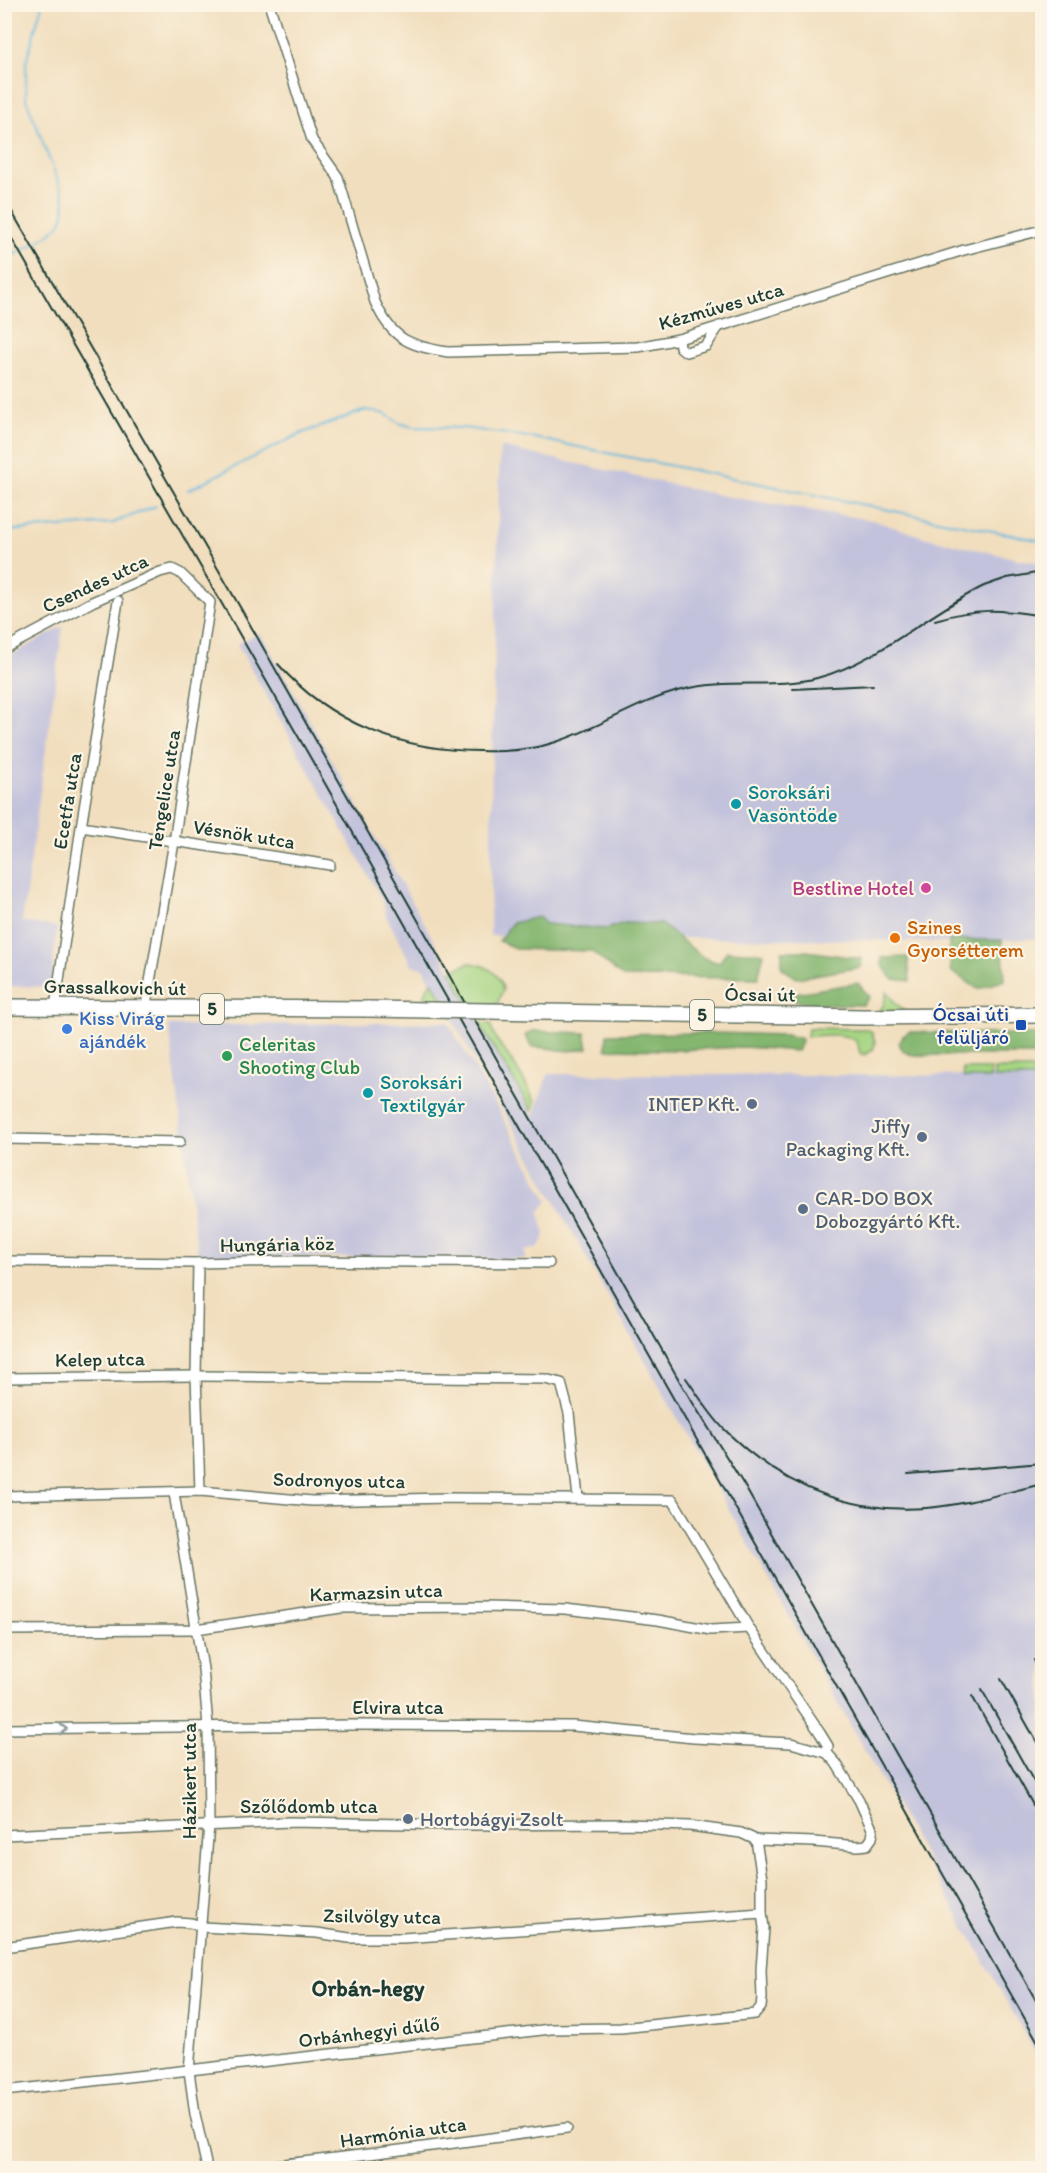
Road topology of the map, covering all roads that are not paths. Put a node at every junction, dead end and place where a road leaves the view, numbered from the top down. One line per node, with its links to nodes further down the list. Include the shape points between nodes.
1 (271, 10): 4 (street, Kézműves utca, via 312,140 338,177 375,302 384,322 400,339 448,352 638,347)
2 (1042, 230): 3 (street, Kézműves utca, via 964,250)
3 (719, 326): 4 (street, Kézműves utca); 4 (street, via 706,346 686,352)
4 (679, 339)
5 (199, 591): 7 (street, Csendes utca, via 172,569 160,572 92,602); 9 (street, Tengelice utca, via 210,602)
6 (118, 601): 8 (street, Ecetfa utca)
7 (4, 649)
8 (81, 827): 9 (street, Vésnök utca); 13 (street, Ecetfa utca)
9 (174, 842): 10 (street, Vésnök utca); 11 (street, Tengelice utca)
10 (330, 865)
11 (147, 999)
12 (4, 1007): 13 (main road, Grassalkovich út / 5)
13 (56, 1008): 14 (main road, Grassalkovich út / 5)
14 (369, 1009): 15 (main road, Ócsai út / 5, bridge, via 863,1017)
15 (1042, 1015)
16 (4, 1139): 17 (street)
17 (180, 1142)
18 (4, 1261): 19 (street, Hungária köz)
19 (198, 1263): 20 (street, Hungária köz); 21 (street)
20 (549, 1263)
21 (196, 1376): 22 (street, Kelep utca); 23 (street); 26 (street, Kelep utca, via 544,1379 561,1383 569,1413)
22 (4, 1378)
23 (200, 1491): 24 (street, Sodronyos utca); 26 (street, Sodronyos utca, via 312,1501)
24 (174, 1493): 25 (street, Sodronyos utca); 28 (street, Házikert utca)
25 (4, 1496)
26 (578, 1498): 27 (street, Sodronyos utca, via 673,1500)
27 (749, 1628): 28 (street, Karmazsin utca, via 711,1630 565,1609 460,1607 341,1608); 32 (street, via 820,1733 828,1746)
28 (196, 1629): 29 (street, Karmazsin utca); 30 (street, Házikert utca)
29 (4, 1630)
30 (208, 1726): 31 (street, Elvira utca, one-way to 30); 32 (street, Elvira utca, via 573,1726 791,1743); 33 (street, Házikert utca)
31 (4, 1729)
32 (827, 1753): 35 (street, Szőlődomb utca, via 851,1786 873,1832 867,1845)
33 (209, 1825): 34 (street, Szőlődomb utca); 35 (street, Szőlődomb utca, via 625,1824 690,1826); 37 (street, Házikert utca)
34 (4, 1835)
35 (756, 1839): 36 (street)
36 (762, 1913): 37 (street, Zsilvölgy utca, via 403,1938); 39 (street, Orbánhegyi dűlő, via 761,2007 755,2014 621,2028 551,2029)
37 (202, 1927): 38 (street, Zsilvölgy utca, via 177,1922); 39 (street, Házikert utca)
38 (4, 1947)
39 (189, 2071): 40 (street, Orbánhegyi dűlő); 42 (street, Házikert utca)
40 (4, 2091)
41 (567, 2128): 43 (street, Harmónia utca)
42 (207, 2169)
43 (245, 2169)

